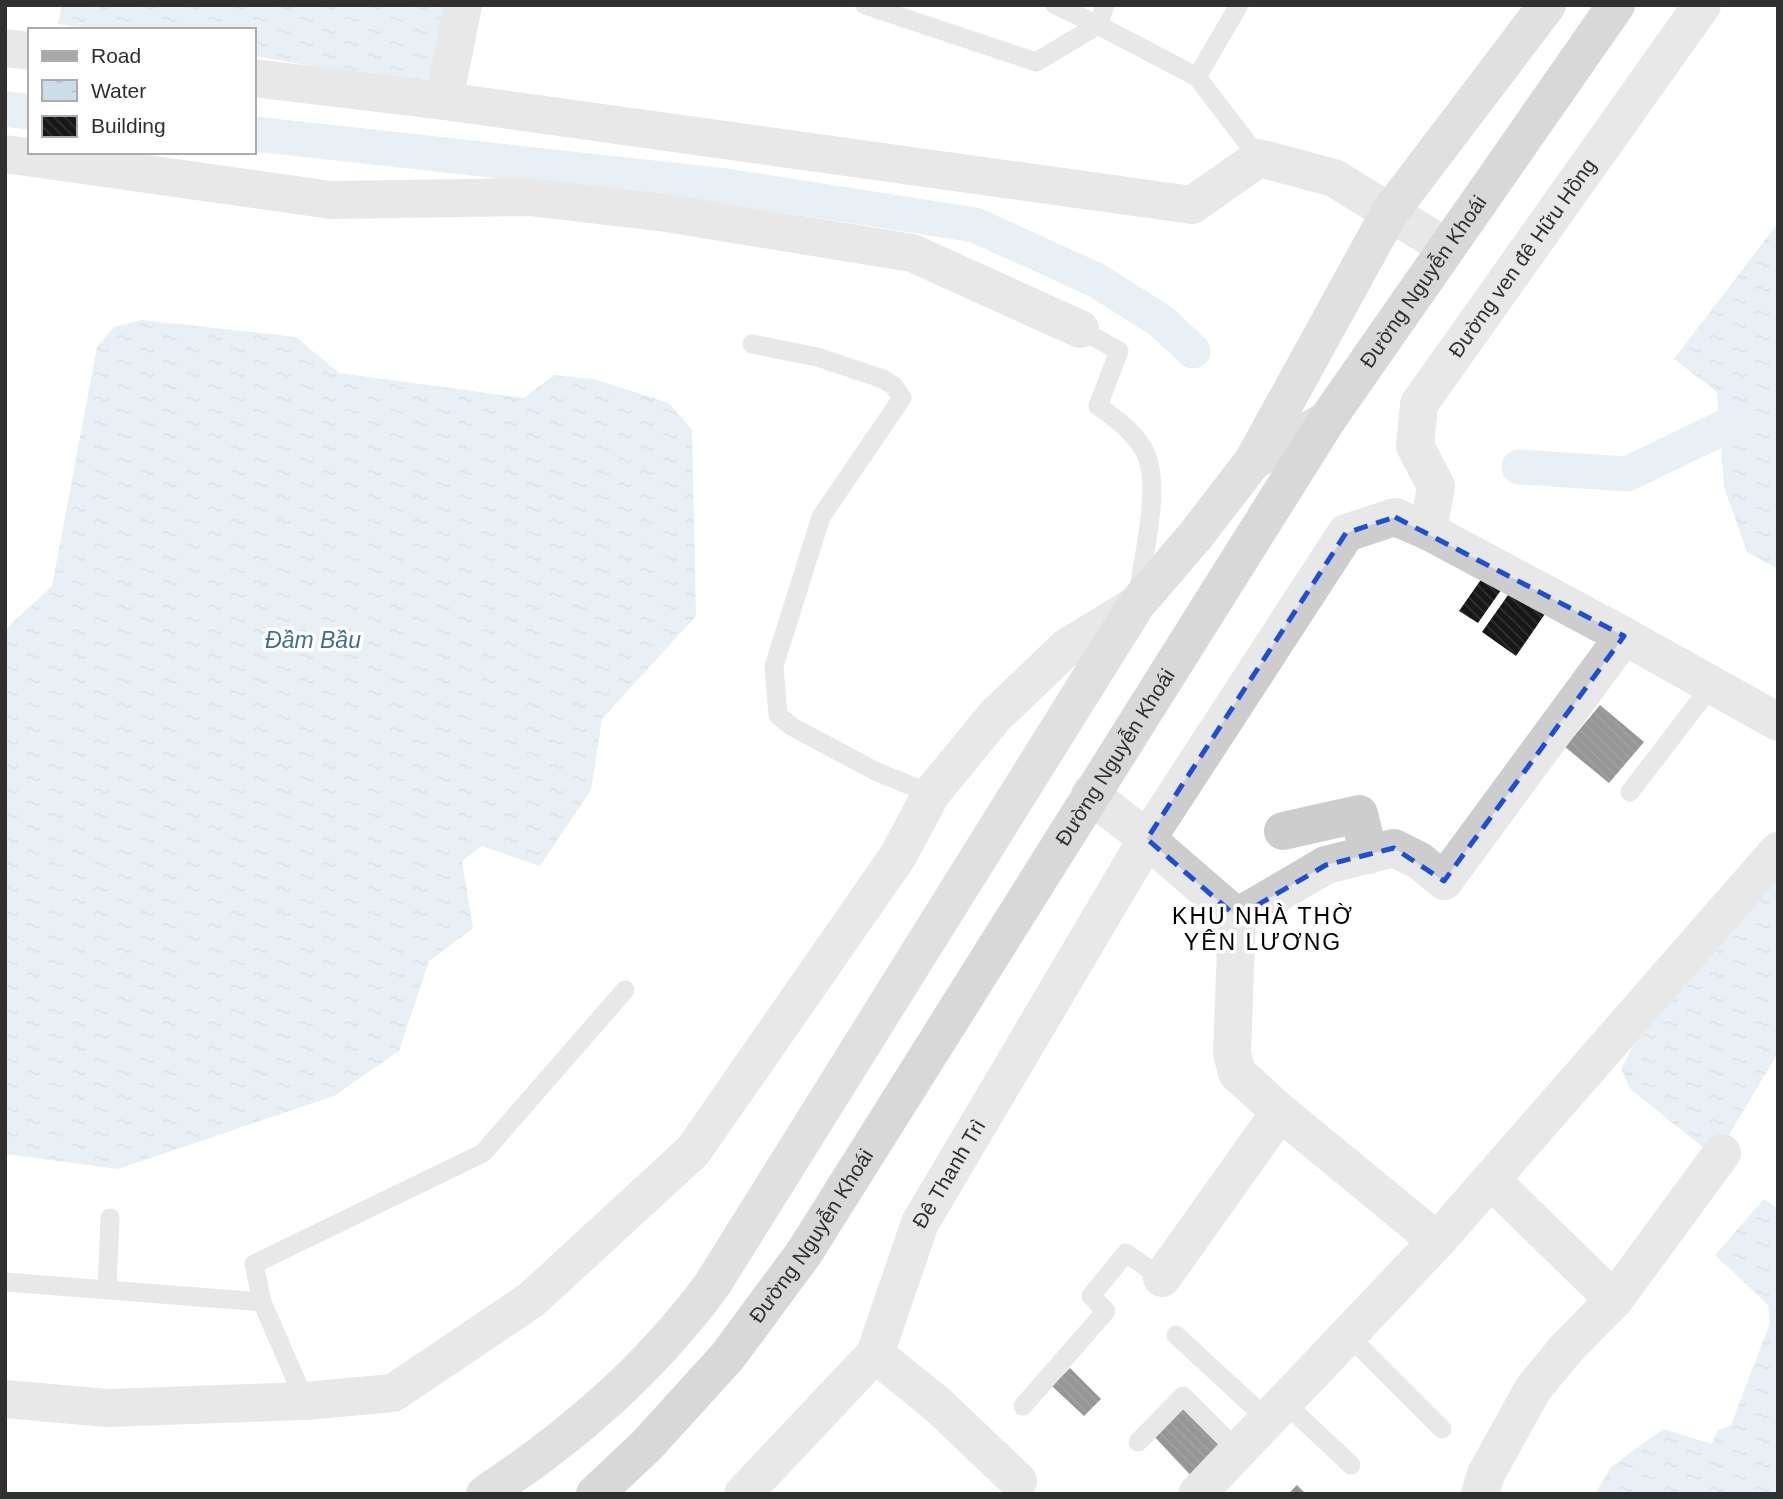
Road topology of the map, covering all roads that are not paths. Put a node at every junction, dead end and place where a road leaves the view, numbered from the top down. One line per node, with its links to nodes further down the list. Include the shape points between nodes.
1 (463, 5): 14 (street)
2 (865, 5): 9 (lane, via 1037,62)
3 (1055, 5): 9 (lane)
4 (1105, 5): 9 (lane)
5 (1239, 5): 12 (lane)
6 (1547, 5): 17 (street)
7 (1616, 5): 18 (main road, Đường Nguyễn Khoái)
8 (1702, 5): 23 (street, Đường ven đê Hữu Hồng, via 1419,404 1415,446 1436,486)
9 (1098, 25): 12 (lane)
10 (5, 48): 11 (street)
11 (28, 51)
12 (1196, 76): 16 (lane)
13 (256, 78): 14 (street)
14 (444, 101): 16 (street, via 1192,205)
15 (5, 154): 19 (street, via 331,200 528,197 748,226 912,253)
16 (1259, 158): 17 (street, via 1334,178)
17 (1390, 212): 18 (street); 22 (street)
18 (1446, 247): 21 (main road, Đường Nguyễn Khoái)
19 (1080, 329): 24 (lane, via 1119,351 1098,406 1125,426 1147,457 1152,502)
20 (752, 344): 29 (lane, via 817,357 883,379 902,398 821,516 774,666 775,699 778,715 791,726 875,771)
21 (1327, 420): 22 (street); 30 (main road, Đường Nguyễn Khoái)
22 (1253, 461): 24 (street)
23 (1428, 531): 25 (street, Đê Thanh Trì); 32 (street, Đê Thanh Trì, via 1395,516 1346,533)
24 (1136, 605): 29 (street, via 1066,648 995,716); 59 (street, via 712,1285 684,1323 602,1408)
25 (1624, 636): 26 (street, Đê Thanh Trì); 34 (street, via 1444,881 1394,848)
26 (1712, 685): 27 (street, Đê Thanh Trì); 28 (lane)
27 (1778, 722)
28 (1630, 792)
29 (931, 794): 51 (street, via 898,856 693,1151 531,1300 393,1393)
30 (1090, 794): 32 (street); 60 (main road, Đường Nguyễn Khoái, via 804,1253 727,1357 647,1446)
31 (1283, 831): 34 (street, via 1359,814)
32 (1147, 839): 35 (street); 49 (street, Đê Thanh Trì, via 920,1223)
33 (1778, 852): 39 (street)
34 (1369, 855): 35 (street, via 1326,865)
35 (1237, 918): 37 (street, via 1232,1053 1237,1073)
36 (625, 990): 46 (lane, via 483,1153 254,1264)
37 (1280, 1112): 41 (street); 42 (street)
38 (1722, 1153): 45 (street)
39 (1490, 1180): 41 (street); 45 (street)
40 (110, 1218): 44 (lane)
41 (1437, 1241): 48 (street)
42 (1162, 1278): 52 (lane, via 1126,1253 1091,1296 1106,1311)
43 (5, 1282): 44 (lane)
44 (107, 1290): 46 (lane)
45 (1615, 1300): 63 (street, via 1533,1389 1486,1474)
46 (262, 1302): 51 (lane)
47 (1176, 1335): 53 (lane)
48 (1348, 1335): 53 (street); 54 (lane)
49 (875, 1354): 58 (street); 61 (street, Đê Thanh Trì)
50 (5, 1399): 51 (street, via 107,1408)
51 (305, 1401)
52 (1023, 1406)
53 (1276, 1411): 56 (street); 57 (lane)
54 (1442, 1429)
55 (1139, 1441): 56 (lane, via 1183,1396)
56 (1238, 1451): 62 (street)
57 (1351, 1465)
58 (1018, 1480)
59 (485, 1494)
60 (595, 1494)
61 (743, 1494)
62 (1197, 1494)
63 (1480, 1494)

